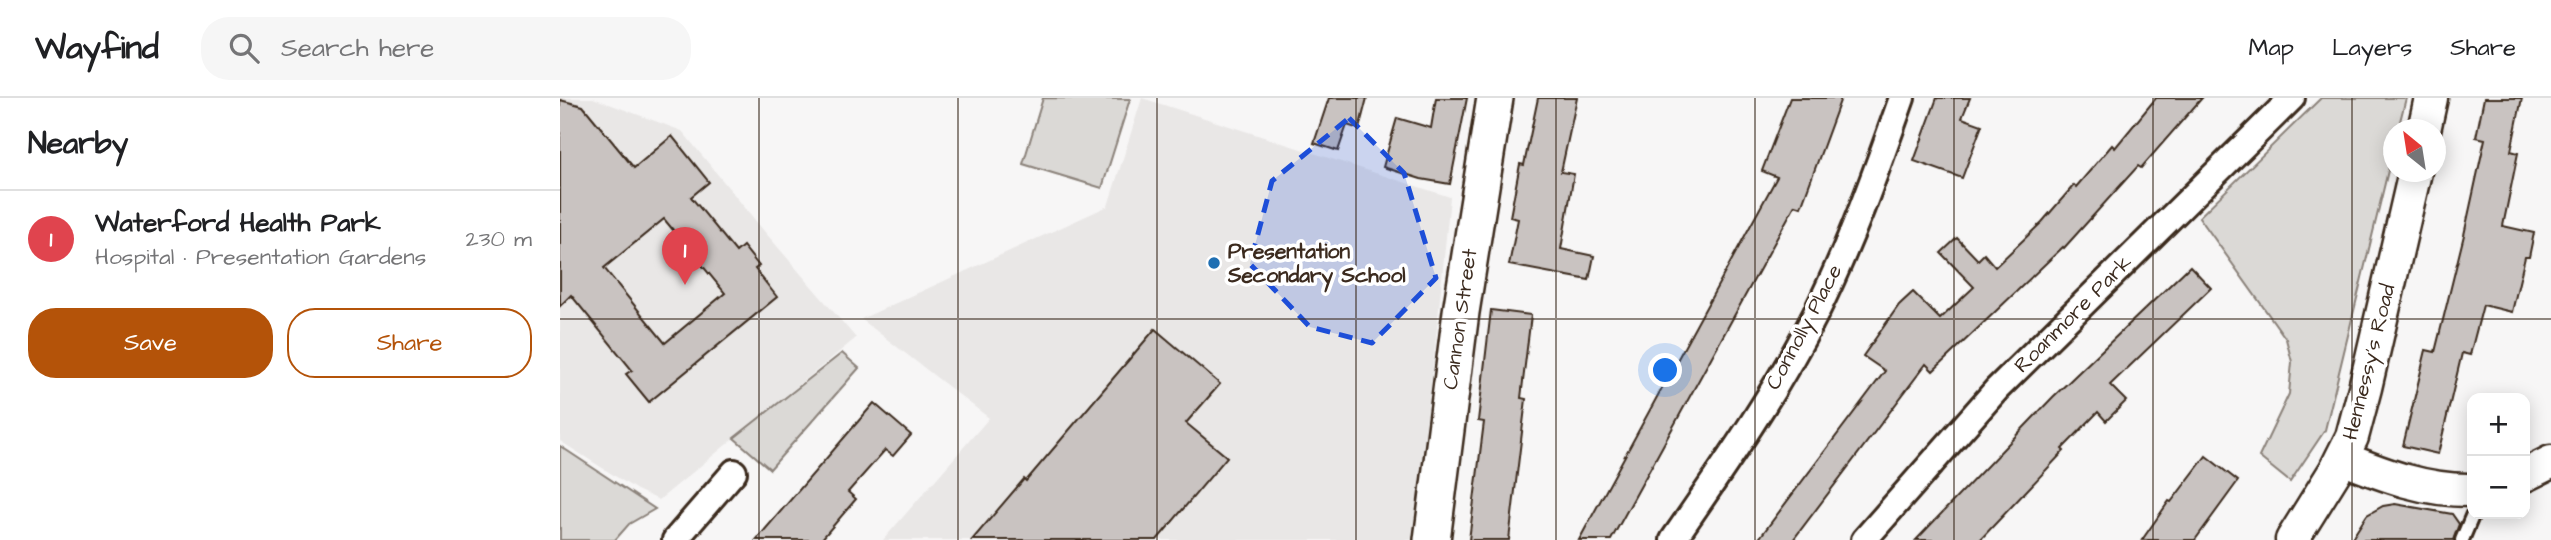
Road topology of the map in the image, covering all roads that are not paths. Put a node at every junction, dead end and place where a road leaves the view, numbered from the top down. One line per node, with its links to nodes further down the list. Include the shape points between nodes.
1 (1495, 98): 14 (main road, Cannon Street)
2 (1902, 98): 15 (street, Connolly Place, via 1854,229 1814,318)
3 (2292, 98): 16 (street, Roanmore Park, via 1997,389)
4 (2431, 98): 5 (street)
5 (2426, 119)
6 (2413, 182): 7 (street, Hennessy's Road, via 2359,414)
7 (2342, 458): 11 (street, via 2418,484); 17 (street, Hennessy's Road)
8 (2551, 462): 10 (street)
9 (734, 471): 13 (street)
10 (2530, 472)
11 (2467, 489)
12 (2471, 519): 18 (lane)
13 (675, 540)
14 (1432, 540)
15 (1673, 540)
16 (1864, 540)
17 (2292, 540)
18 (2462, 540)

